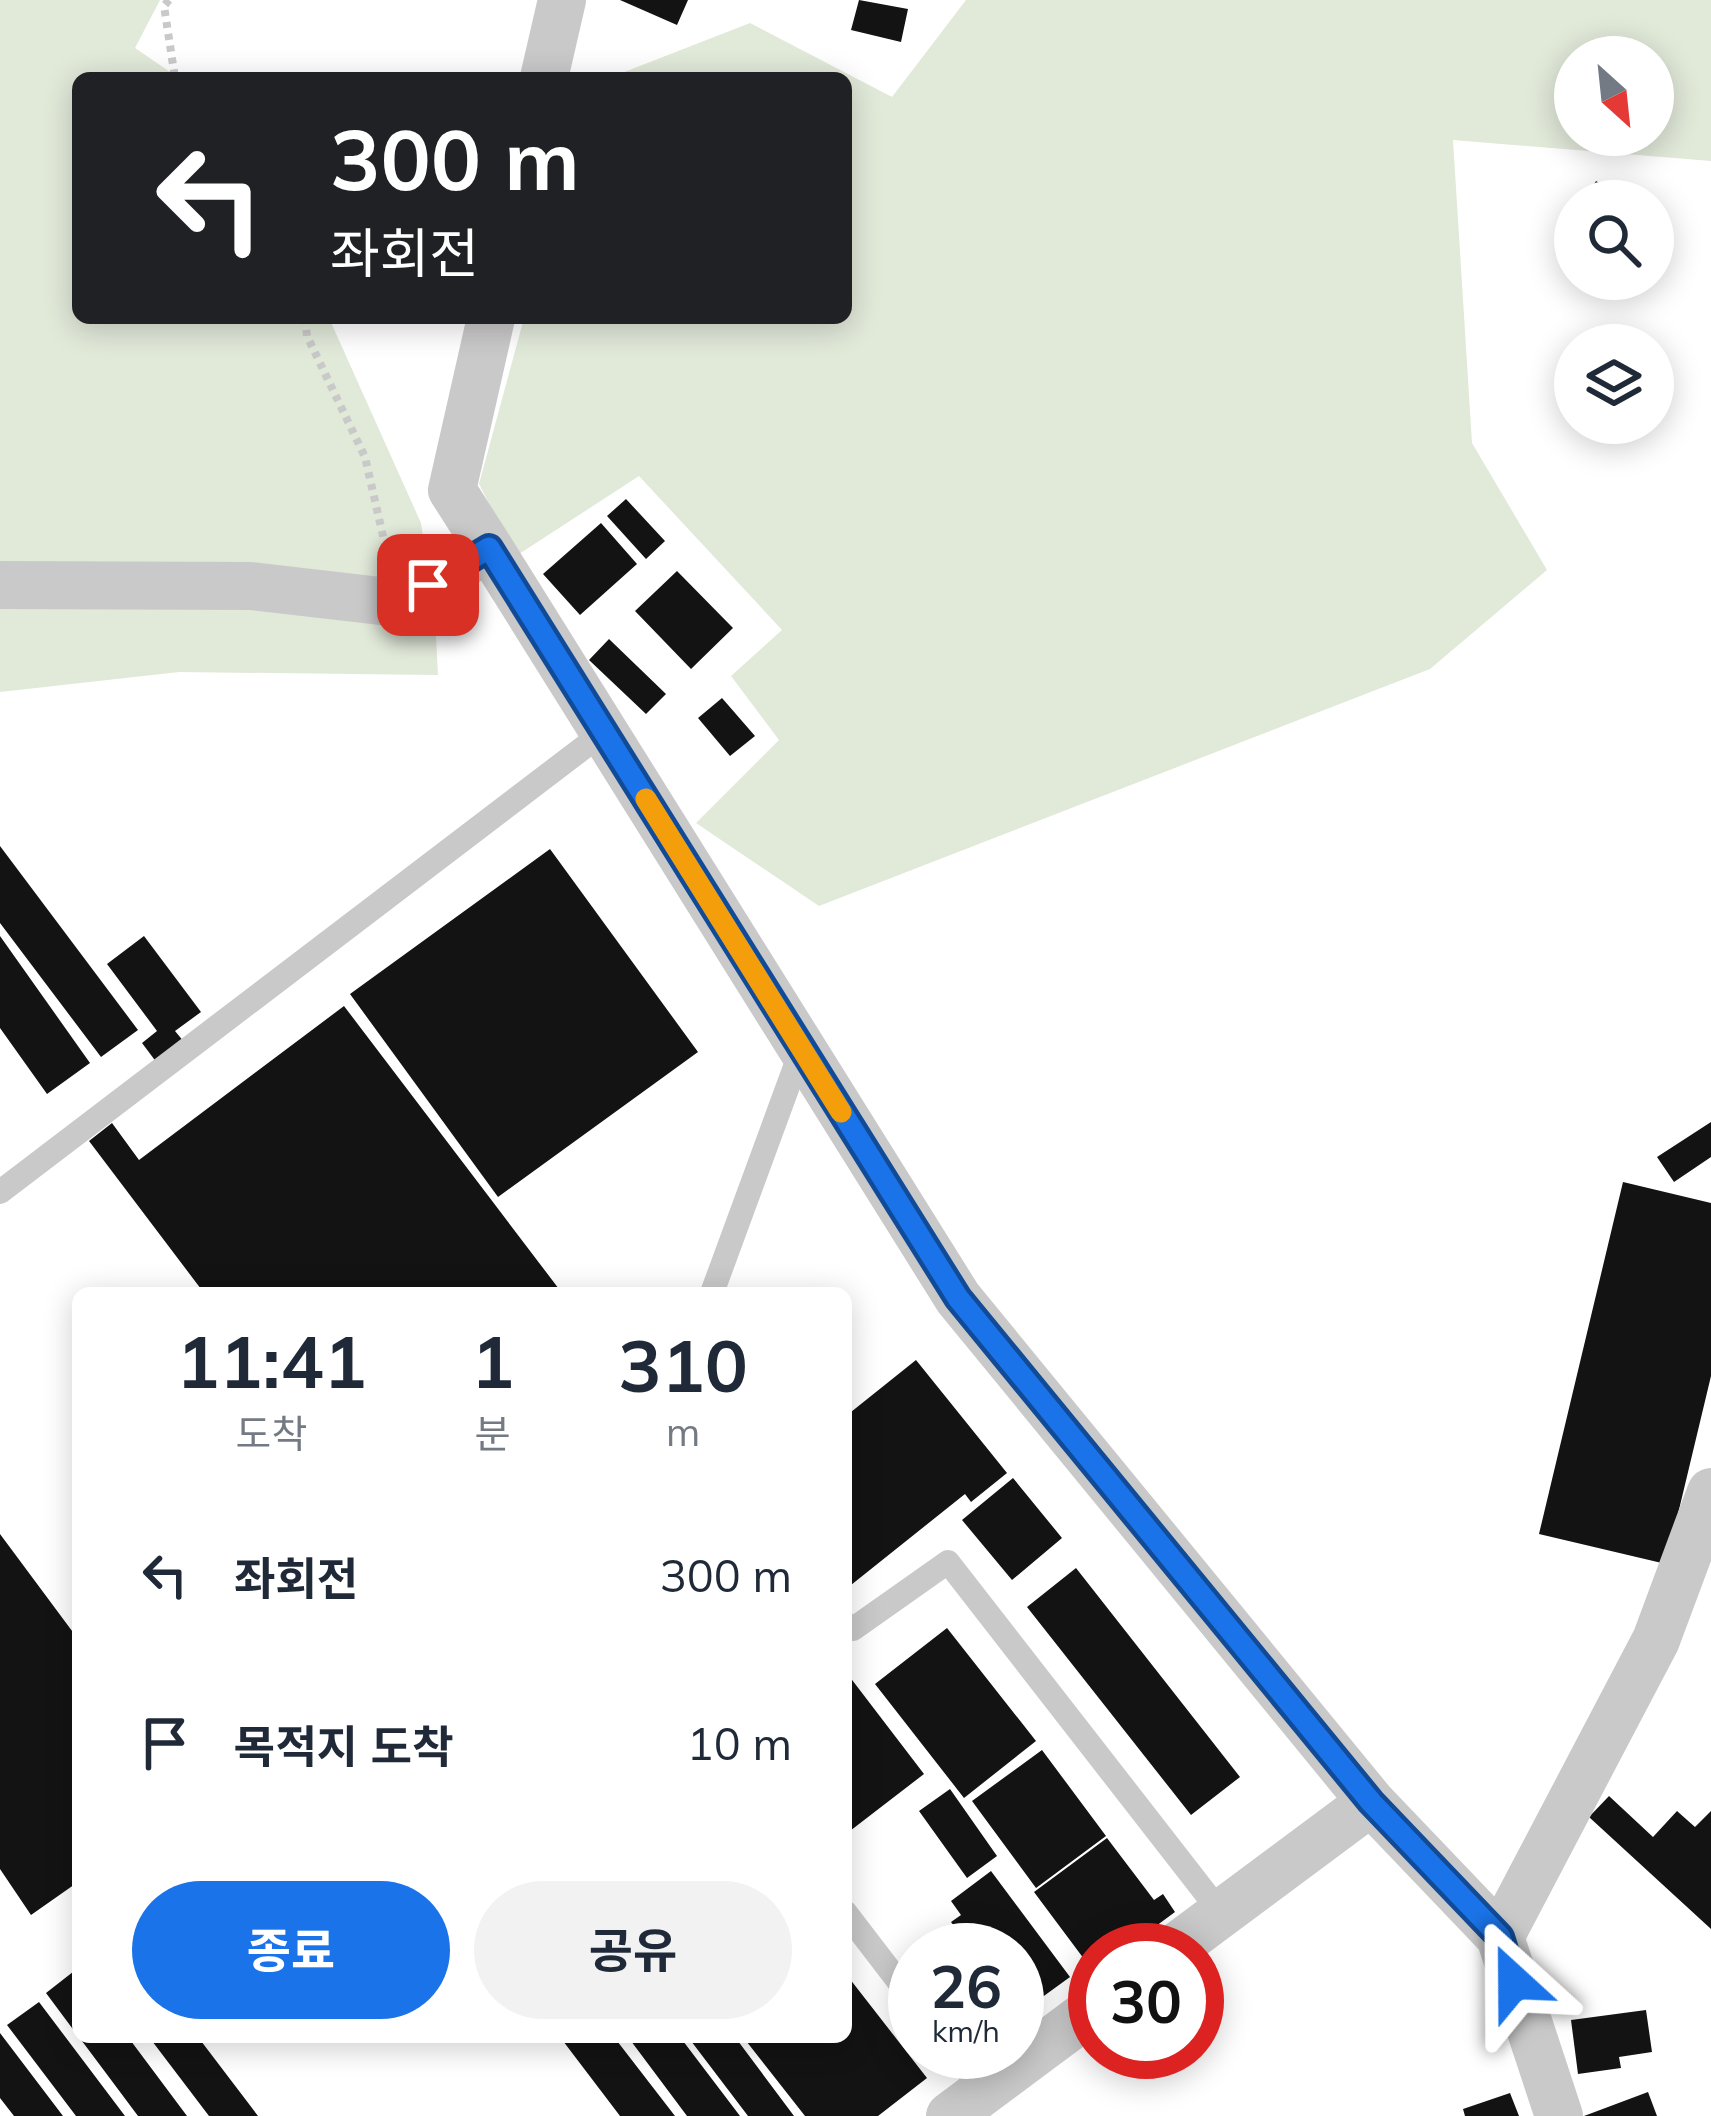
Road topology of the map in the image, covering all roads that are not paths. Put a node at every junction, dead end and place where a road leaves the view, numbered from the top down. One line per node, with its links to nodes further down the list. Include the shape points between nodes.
1 (562, 0): 2 (street)
2 (545, 72)
3 (489, 324): 4 (street, via 452,490)
4 (489, 548): 5 (street, via 398,603 251,586); 6 (street)
5 (0, 585)
6 (604, 732): 7 (street); 8 (lane)
7 (802, 1048): 9 (lane); 12 (street, via 958,1298)
8 (0, 1192)
9 (714, 1287)
10 (1711, 1492): 16 (street, via 1656,1640)
11 (852, 1628): 13 (lane, via 947,1562)
12 (1371, 1802): 13 (street); 16 (street)
13 (1221, 1913): 15 (street)
14 (852, 1921): 17 (lane)
15 (1208, 1923)
16 (1500, 1937): 20 (street)
17 (888, 1968)
18 (1068, 2028): 19 (street)
19 (967, 2104)
20 (1559, 2116)

